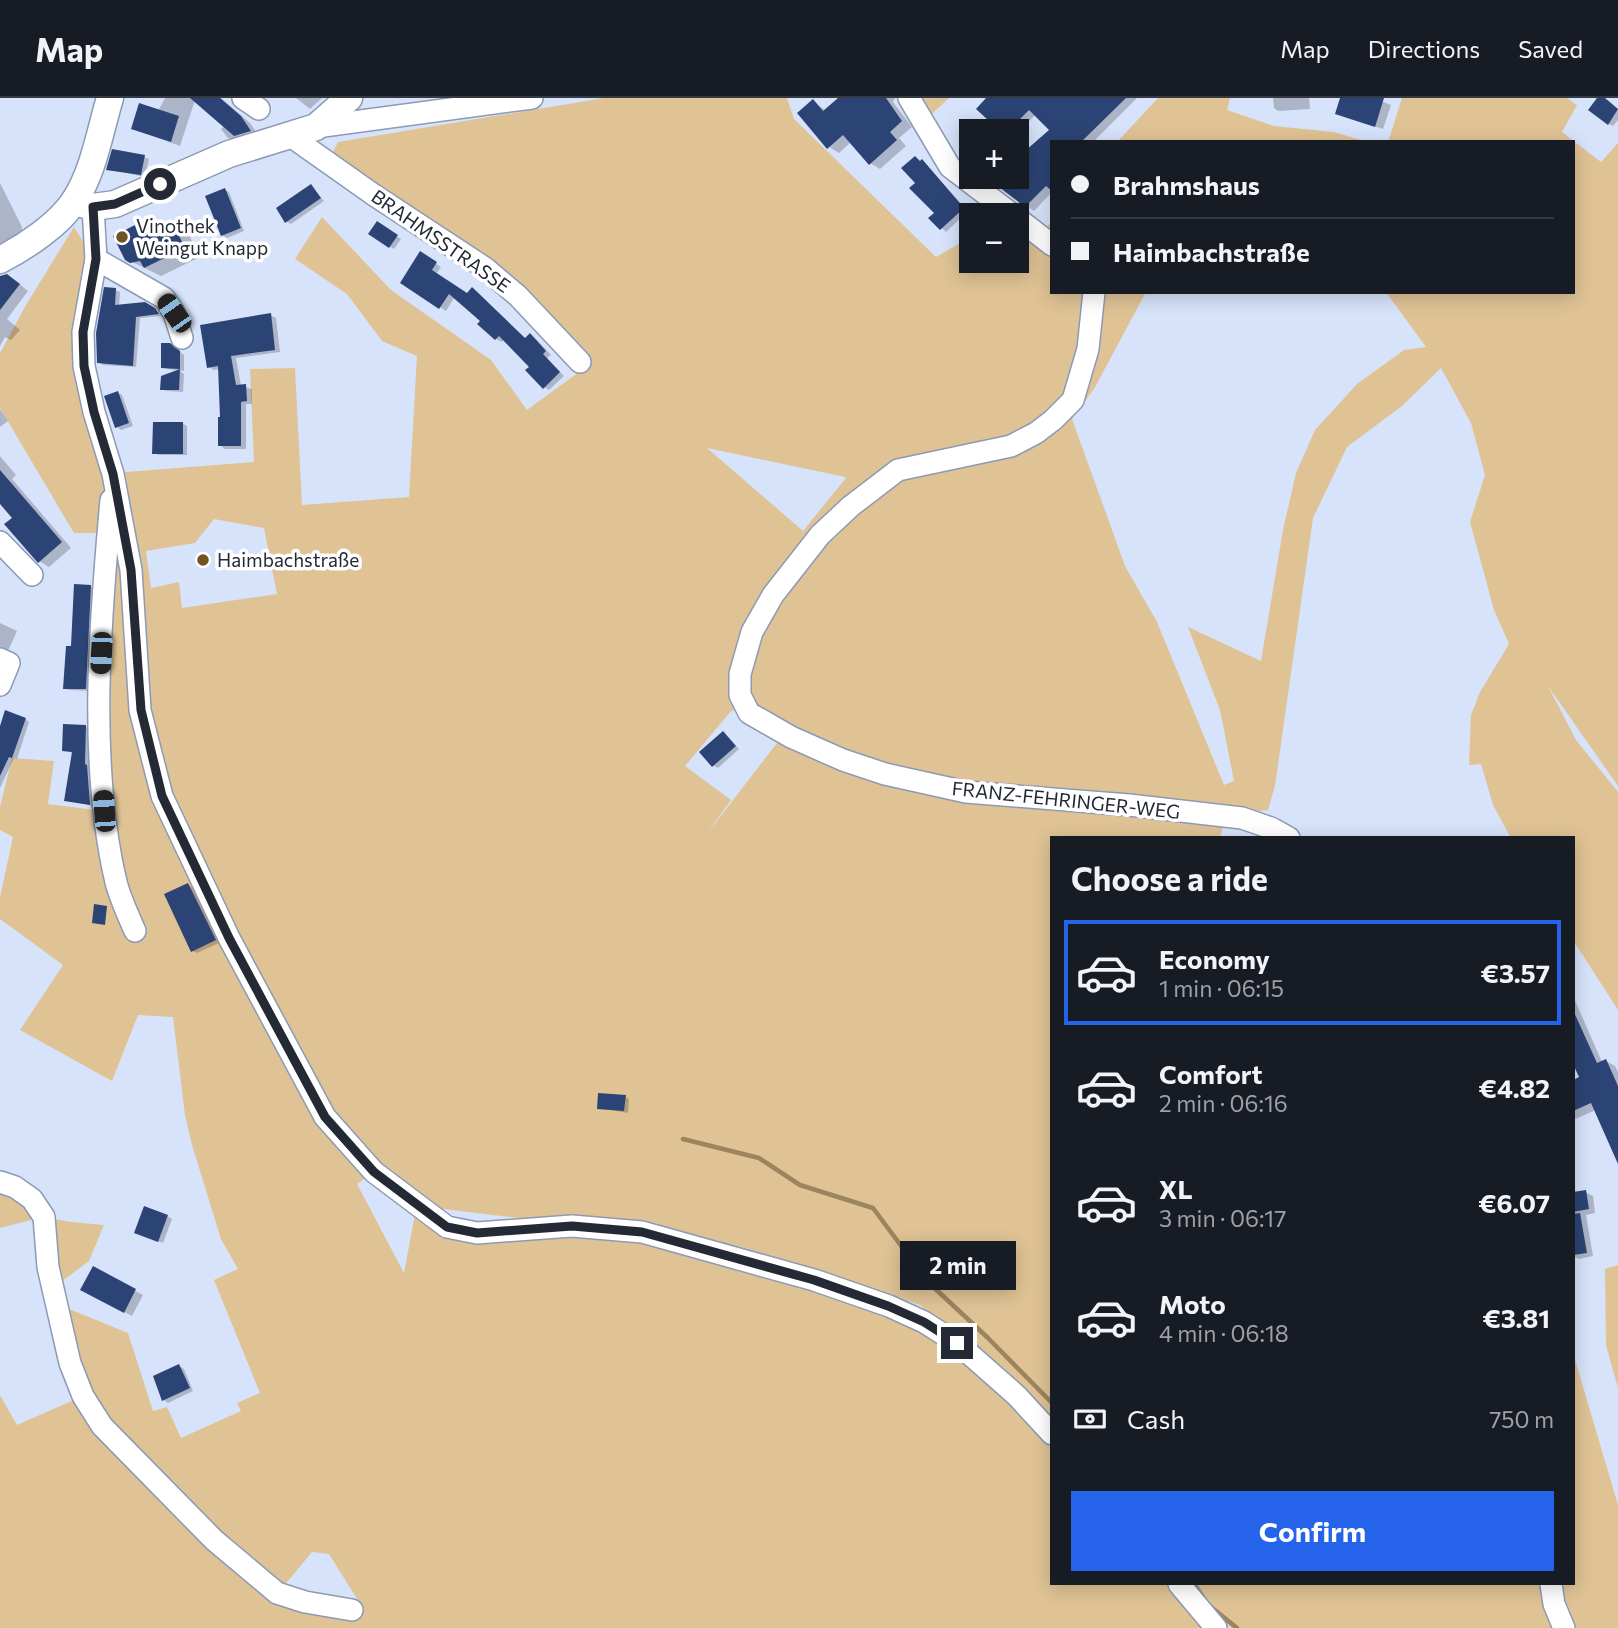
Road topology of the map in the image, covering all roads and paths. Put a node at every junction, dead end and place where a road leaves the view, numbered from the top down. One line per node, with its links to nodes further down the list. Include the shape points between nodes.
1 (110, 98): 8 (main road, via 85,182)
2 (349, 98): 5 (main road)
3 (532, 98): 5 (street)
4 (909, 98): 7 (street, via 950,167)
5 (316, 127): 6 (main road)
6 (289, 135): 8 (main road, via 229,154 115,204); 15 (street, BRAHMSSTRASSE, via 485,268 519,296)
7 (997, 203)
8 (84, 205): 11 (street); 12 (main road)
9 (1029, 228): 10 (street)
10 (1050, 243)
11 (96, 259): 14 (street, via 164,298); 16 (street, via 83,332 84,366)
12 (0, 260)
13 (1094, 294): 21 (street, FRANZ-FEHRINGER-WEG, via 1083,369 1073,400 1036,433 1010,446 898,470 851,506 820,535 752,632 740,674 740,695 749,713 816,748 885,774 966,793 1242,818)
14 (182, 338)
15 (580, 362)
16 (113, 474): 22 (street, via 99,730 104,811 116,883); 24 (street, via 131,570 141,710 162,796 229,938 325,1117 374,1172 447,1227 477,1233 572,1226 642,1232 814,1280 888,1306 957,1343)
17 (0, 542): 18 (street)
18 (32, 575)
19 (0, 660): 20 (street, via 9,663)
20 (0, 685)
21 (1285, 836)
22 (135, 931)
23 (0, 1182): 27 (street, via 32,1199 44,1217 48,1267 70,1363 102,1426 214,1539 277,1593)
24 (1050, 1432)
25 (1180, 1585): 28 (street)
26 (1551, 1585): 29 (street)
27 (352, 1610)
28 (1216, 1628)
29 (1564, 1628)

